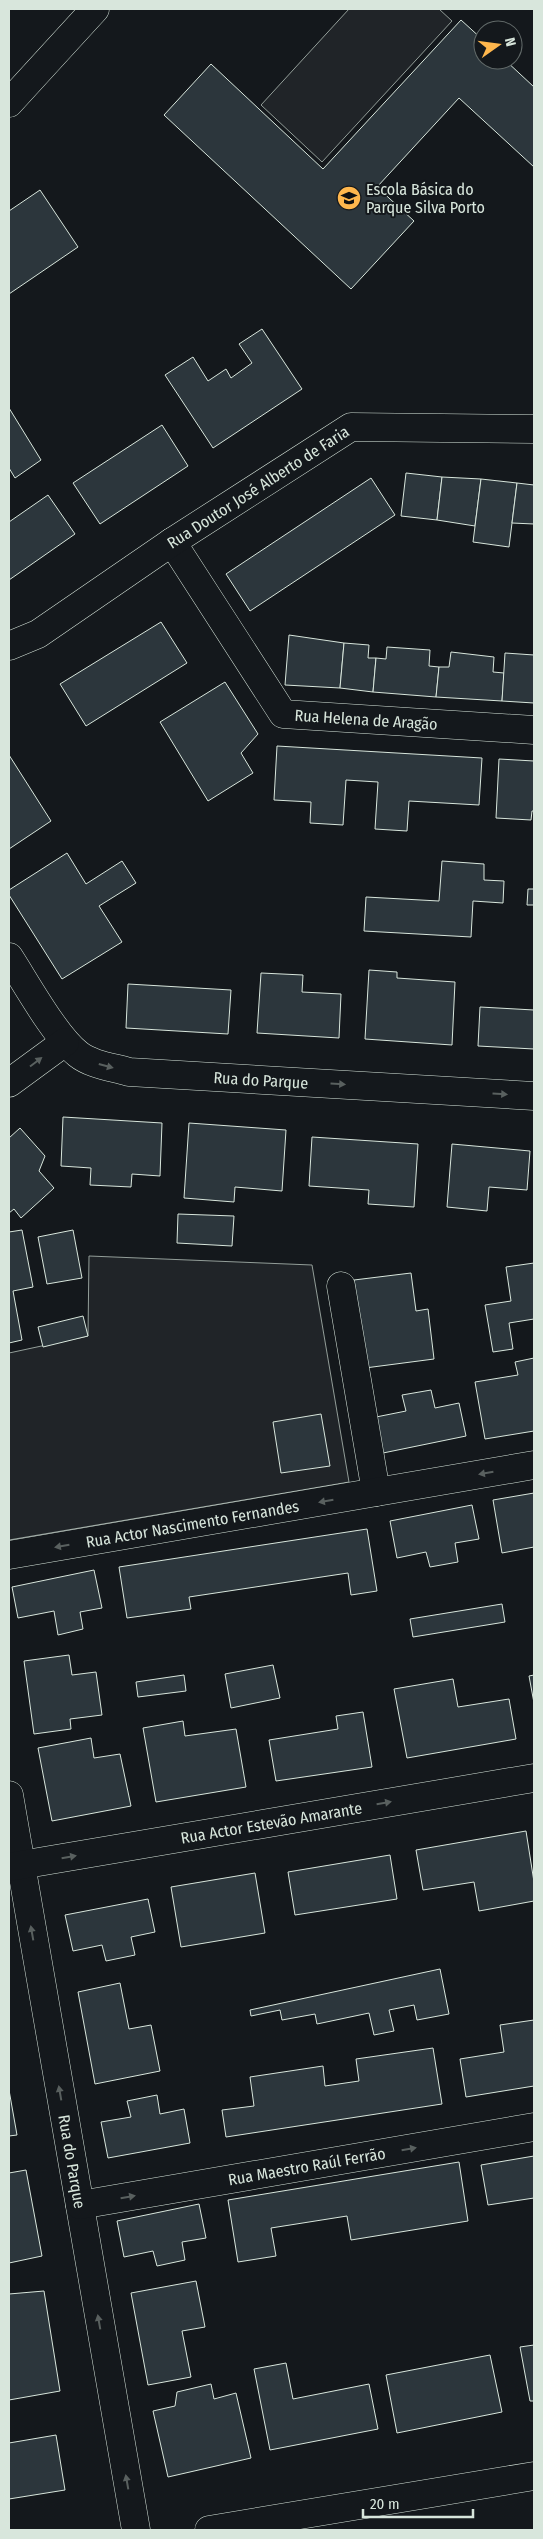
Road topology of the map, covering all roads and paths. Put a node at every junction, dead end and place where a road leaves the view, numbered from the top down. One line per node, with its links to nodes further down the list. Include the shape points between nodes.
1 (95, 9): 2 (street)
2 (9, 102)
3 (534, 429): 4 (street, Rua Doutor José Alberto de Faria, via 351,427)
4 (172, 542): 5 (street, Rua Doutor José Alberto de Faria); 8 (street, Rua Helena de Aragão, via 282,714)
5 (38, 634): 6 (street, Rua Doutor José Alberto de Faria); 7 (street, Rua Doutor José Alberto de Faria)
6 (9, 646)
7 (9, 665)
8 (534, 730)
9 (9, 957): 10 (street, Rua do Parque)
10 (65, 1042): 11 (street, one-way to 10); 12 (street, Rua do Parque, one-way to 12, via 94,1062 129,1072)
11 (9, 1083)
12 (534, 1096)
13 (341, 1286): 15 (street)
14 (534, 1465): 15 (street, Rua Actor Nascimento Fernandes, one-way to 15)
15 (376, 1492): 16 (street, Rua Actor Nascimento Fernandes, one-way to 16)
16 (9, 1555)
17 (534, 1778): 19 (street, Rua Actor Estevão Amarante, one-way to 17)
18 (9, 1795): 19 (street, Rua do Parque)
19 (15, 1866): 21 (street, Rua do Parque, one-way to 19)
20 (534, 2127): 21 (street, Rua Maestro Raúl Ferrão, one-way to 20)
21 (80, 2205): 23 (street, Rua do Parque, one-way to 21)
22 (534, 2476): 24 (street)
23 (136, 2530)
24 (209, 2530)

